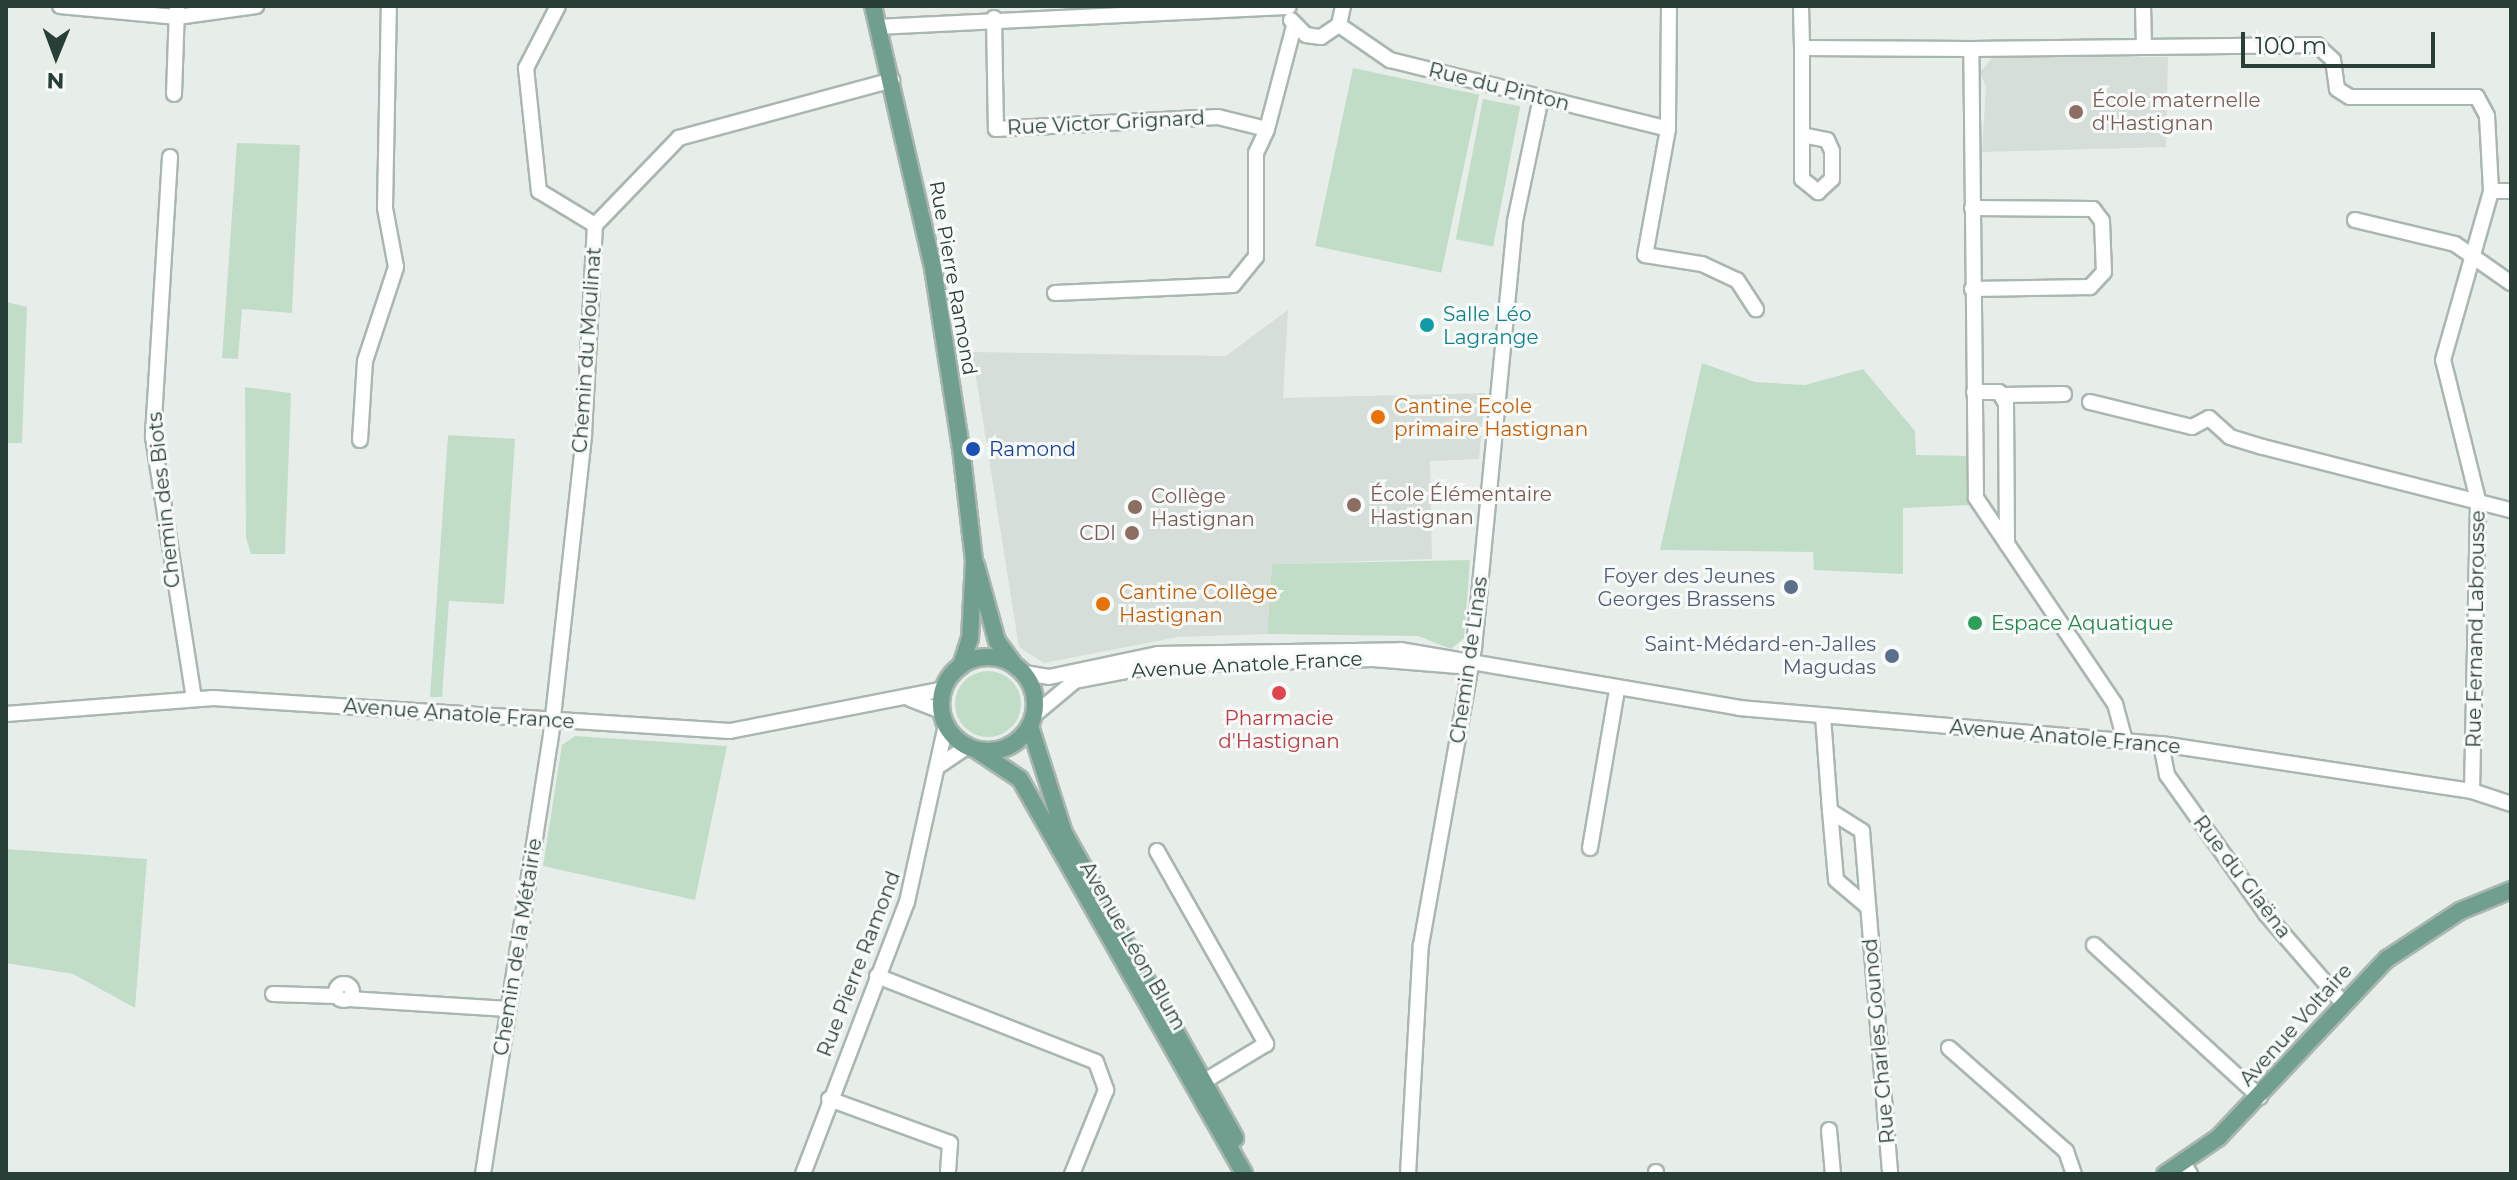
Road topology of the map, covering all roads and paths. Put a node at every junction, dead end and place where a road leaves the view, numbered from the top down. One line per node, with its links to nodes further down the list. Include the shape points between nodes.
1 (60, 6): 12 (street)
2 (256, 6): 12 (street)
3 (389, 6): 41 (street, via 385,208 396,267 365,361)
4 (558, 6): 31 (street, via 526,68 539,191)
5 (873, 6): 16 (main road, Rue Pierre Ramond)
6 (1289, 6): 11 (street); 15 (street)
7 (1343, 6): 14 (street)
8 (1669, 6): 24 (street)
9 (1801, 6): 18 (street)
10 (2143, 6): 17 (street)
11 (1066, 10): 13 (street)
12 (177, 12): 21 (street)
13 (994, 18): 16 (street); 23 (street, Rue Victor Grignard, via 996,129 1218,117)
14 (1339, 25): 15 (street, via 1313,37); 22 (street, Rue du Pinton, via 1390,60)
15 (1294, 26): 23 (street)
16 (878, 27): 20 (main road, Rue Pierre Ramond)
17 (2144, 47): 19 (street); 27 (street, Rue Fernand Labrousse, via 2317,45 2333,60 2337,89 2350,97 2477,97 2487,116)
18 (1802, 48): 19 (street); 25 (street)
19 (1971, 49): 29 (street)
20 (892, 80): 31 (street, Chemin du Moulinat, via 679,138); 45 (main road, Rue Pierre Ramond, via 933,268)
21 (174, 94)
22 (1541, 98): 24 (street, Rue du Pinton); 47 (street, Chemin de Linas, via 1515,221)
23 (1267, 129): 35 (street, via 1256,153 1256,257 1233,285)
24 (1668, 129): 36 (street, via 1645,255 1702,264 1737,280)
25 (1802, 135)
26 (170, 157): 51 (street, Chemin des Biots, via 153,437)
27 (2491, 191): 28 (street); 32 (street, Rue Fernand Labrousse)
28 (2511, 191)
29 (1972, 208): 34 (street); 34 (street, via 2093,209 2102,221 2104,272 2090,287)
30 (2355, 220): 32 (street, via 2455,244)
31 (595, 225): 56 (street, Chemin du Moulinat, via 584,434)
32 (2470, 260): 33 (street); 42 (street, Rue Fernand Labrousse, via 2443,360)
33 (2511, 283)
34 (1972, 289): 37 (street)
35 (1055, 293)
36 (1756, 309)
37 (1974, 392): 39 (street); 44 (street, via 1976,498)
38 (2064, 394): 39 (street)
39 (2003, 395): 44 (street)
40 (2090, 402): 42 (street, via 2192,427 2209,418 2230,437)
41 (360, 440)
42 (2478, 500): 43 (street); 62 (street, Rue Fernand Labrousse)
43 (2511, 510)
44 (2007, 544): 58 (street, via 2115,704)
45 (974, 560): 46 (main road, Rue Pierre Ramond, via 970,638); 48 (main road, Rue Pierre Ramond, via 997,641)
46 (961, 666): 48 (main road, via 987,657); 49 (main road)
47 (1472, 667): 48 (street, Avenue Anatole France, via 1401,650 1345,648 1158,654 1049,677); 50 (street, Avenue Anatole France); 57 (street, Avenue Anatole France, via 1373,659 1158,665 1075,681); 87 (street, Chemin de Linas, via 1421,945)
48 (1018, 669): 57 (main road)
49 (944, 689): 52 (street, Avenue Anatole France); 55 (main road)
50 (1617, 690): 54 (street, Avenue Anatole France); 65 (street)
51 (194, 698): 53 (street, Avenue Anatole France); 56 (street, Avenue Anatole France)
52 (909, 699): 55 (street); 56 (street, Avenue Anatole France, via 730,731)
53 (6, 714)
54 (1823, 716): 58 (street, Avenue Anatole France); 64 (street)
55 (944, 718): 60 (main road); 61 (street, Rue Pierre Ramond)
56 (551, 720): 73 (street, Chemin de la Métairie)
57 (1032, 721): 60 (main road, via 1008,747); 76 (main road, Avenue Léon Blum, via 1064,833)
58 (2125, 741): 59 (street, Avenue Anatole France)
59 (2161, 744): 62 (street, Avenue Anatole France); 72 (street, Rue du Glaëna, via 2167,775 2266,914)
60 (973, 749): 61 (street); 75 (main road, Avenue Léon Blum, via 1020,779)
61 (940, 765): 70 (street, Rue Pierre Ramond, via 922,853)
62 (2472, 791): 63 (street, Avenue Anatole France)
63 (2511, 804)
64 (1830, 811): 68 (street, via 1836,880); 68 (street, Rue Charles Gounod, via 1862,831)
65 (1590, 848)
66 (1157, 851): 76 (street, via 1266,1044)
67 (2510, 891): 72 (main road, Avenue Voltaire, via 2430,928)
68 (1868, 907): 89 (street, Rue Charles Gounod)
69 (2094, 945): 77 (street)
70 (877, 976): 78 (street, Rue Pierre Ramond); 84 (street, via 1096,1062 1106,1090)
71 (273, 994): 73 (street)
72 (2341, 1001): 77 (main road, Avenue Voltaire)
73 (508, 1009): 81 (street, Chemin de la Métairie)
74 (1949, 1048): 90 (street, via 2066,1151)
75 (1178, 1063): 76 (street); 85 (main road, Avenue Léon Blum)
76 (1203, 1082): 86 (main road, Avenue Léon Blum)
77 (2260, 1097): 80 (main road, Avenue Voltaire)
78 (829, 1099): 82 (street, Rue Pierre Ramond); 83 (street, via 950,1143 955,1156)
79 (1829, 1130): 88 (street)
80 (2187, 1169): 91 (main road, Avenue Voltaire)
81 (483, 1174)
82 (803, 1174)
83 (948, 1174)
84 (1072, 1174)
85 (1244, 1174)
86 (1255, 1174)
87 (1408, 1174)
88 (1833, 1174)
89 (1890, 1174)
90 (2074, 1174)
91 (2165, 1174)

